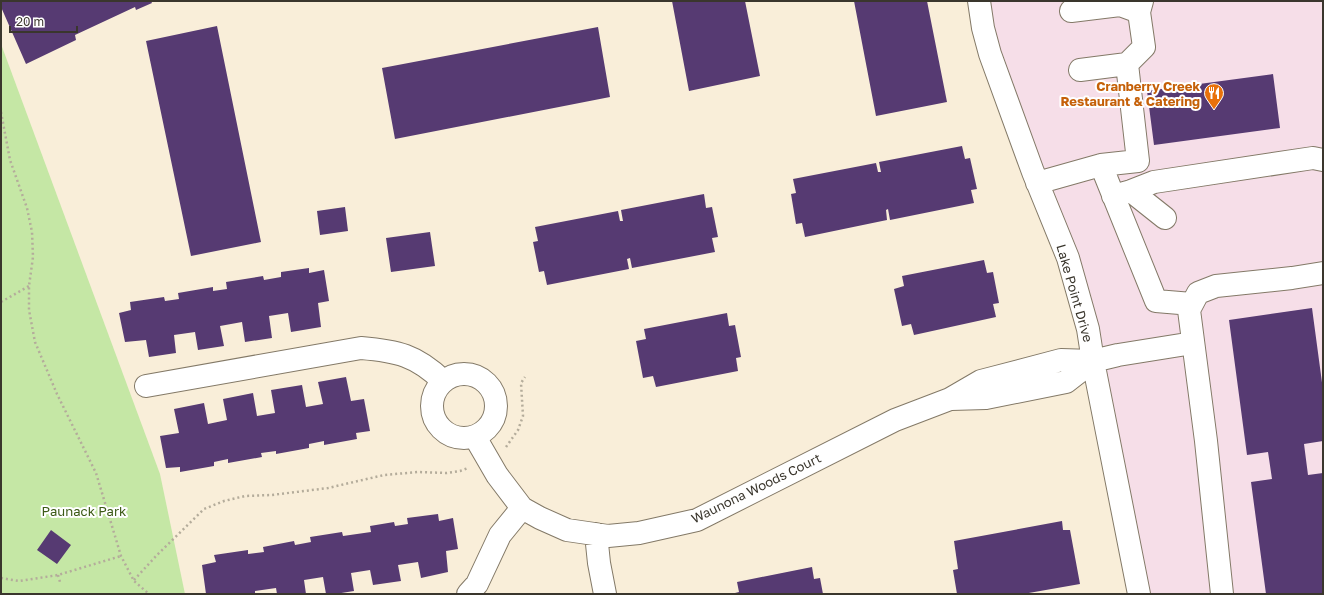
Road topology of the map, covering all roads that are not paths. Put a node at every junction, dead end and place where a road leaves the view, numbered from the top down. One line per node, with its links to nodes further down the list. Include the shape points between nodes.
1 (979, 1): 8 (street, Lake Point Drive, via 982,28 990,54)
2 (1141, 7): 3 (street, via 1120,5); 4 (street, via 1144,47)
3 (1071, 11)
4 (1127, 64): 5 (street); 7 (street, via 1138,161)
5 (1080, 70)
6 (1323, 160): 9 (street, via 1313,158 1154,182)
7 (1101, 165): 8 (street); 9 (street)
8 (1037, 183): 14 (street, Lake Point Drive, via 1068,258 1088,330)
9 (1122, 193): 10 (street); 12 (street, via 1156,301)
10 (1165, 218)
11 (1323, 273): 12 (street, via 1216,286 1198,293)
12 (1192, 304): 13 (street, via 1189,310)
13 (1193, 342): 14 (street, Waunona Woods Court); 23 (street)
14 (1093, 361): 19 (street, Waunona Woods Court, via 1061,360 980,381 950,399 895,420 697,520 639,533 608,536); 22 (street, Lake Point Drive)
15 (443, 381): 16 (street, via 413,359 388,350 361,348); 17 (street, via 432,401 436,423 453,437); 17 (street, via 452,376 472,375 490,386 495,395 495,416 484,432)
16 (146, 386)
17 (475, 437): 18 (street, Waunona Woods Court, via 496,475)
18 (522, 508): 19 (street, Waunona Woods Court, via 567,530); 20 (street, via 500,535 477,584)
19 (596, 534): 21 (street)
20 (468, 594)
21 (605, 594)
22 (1139, 594)
23 (1222, 594)

